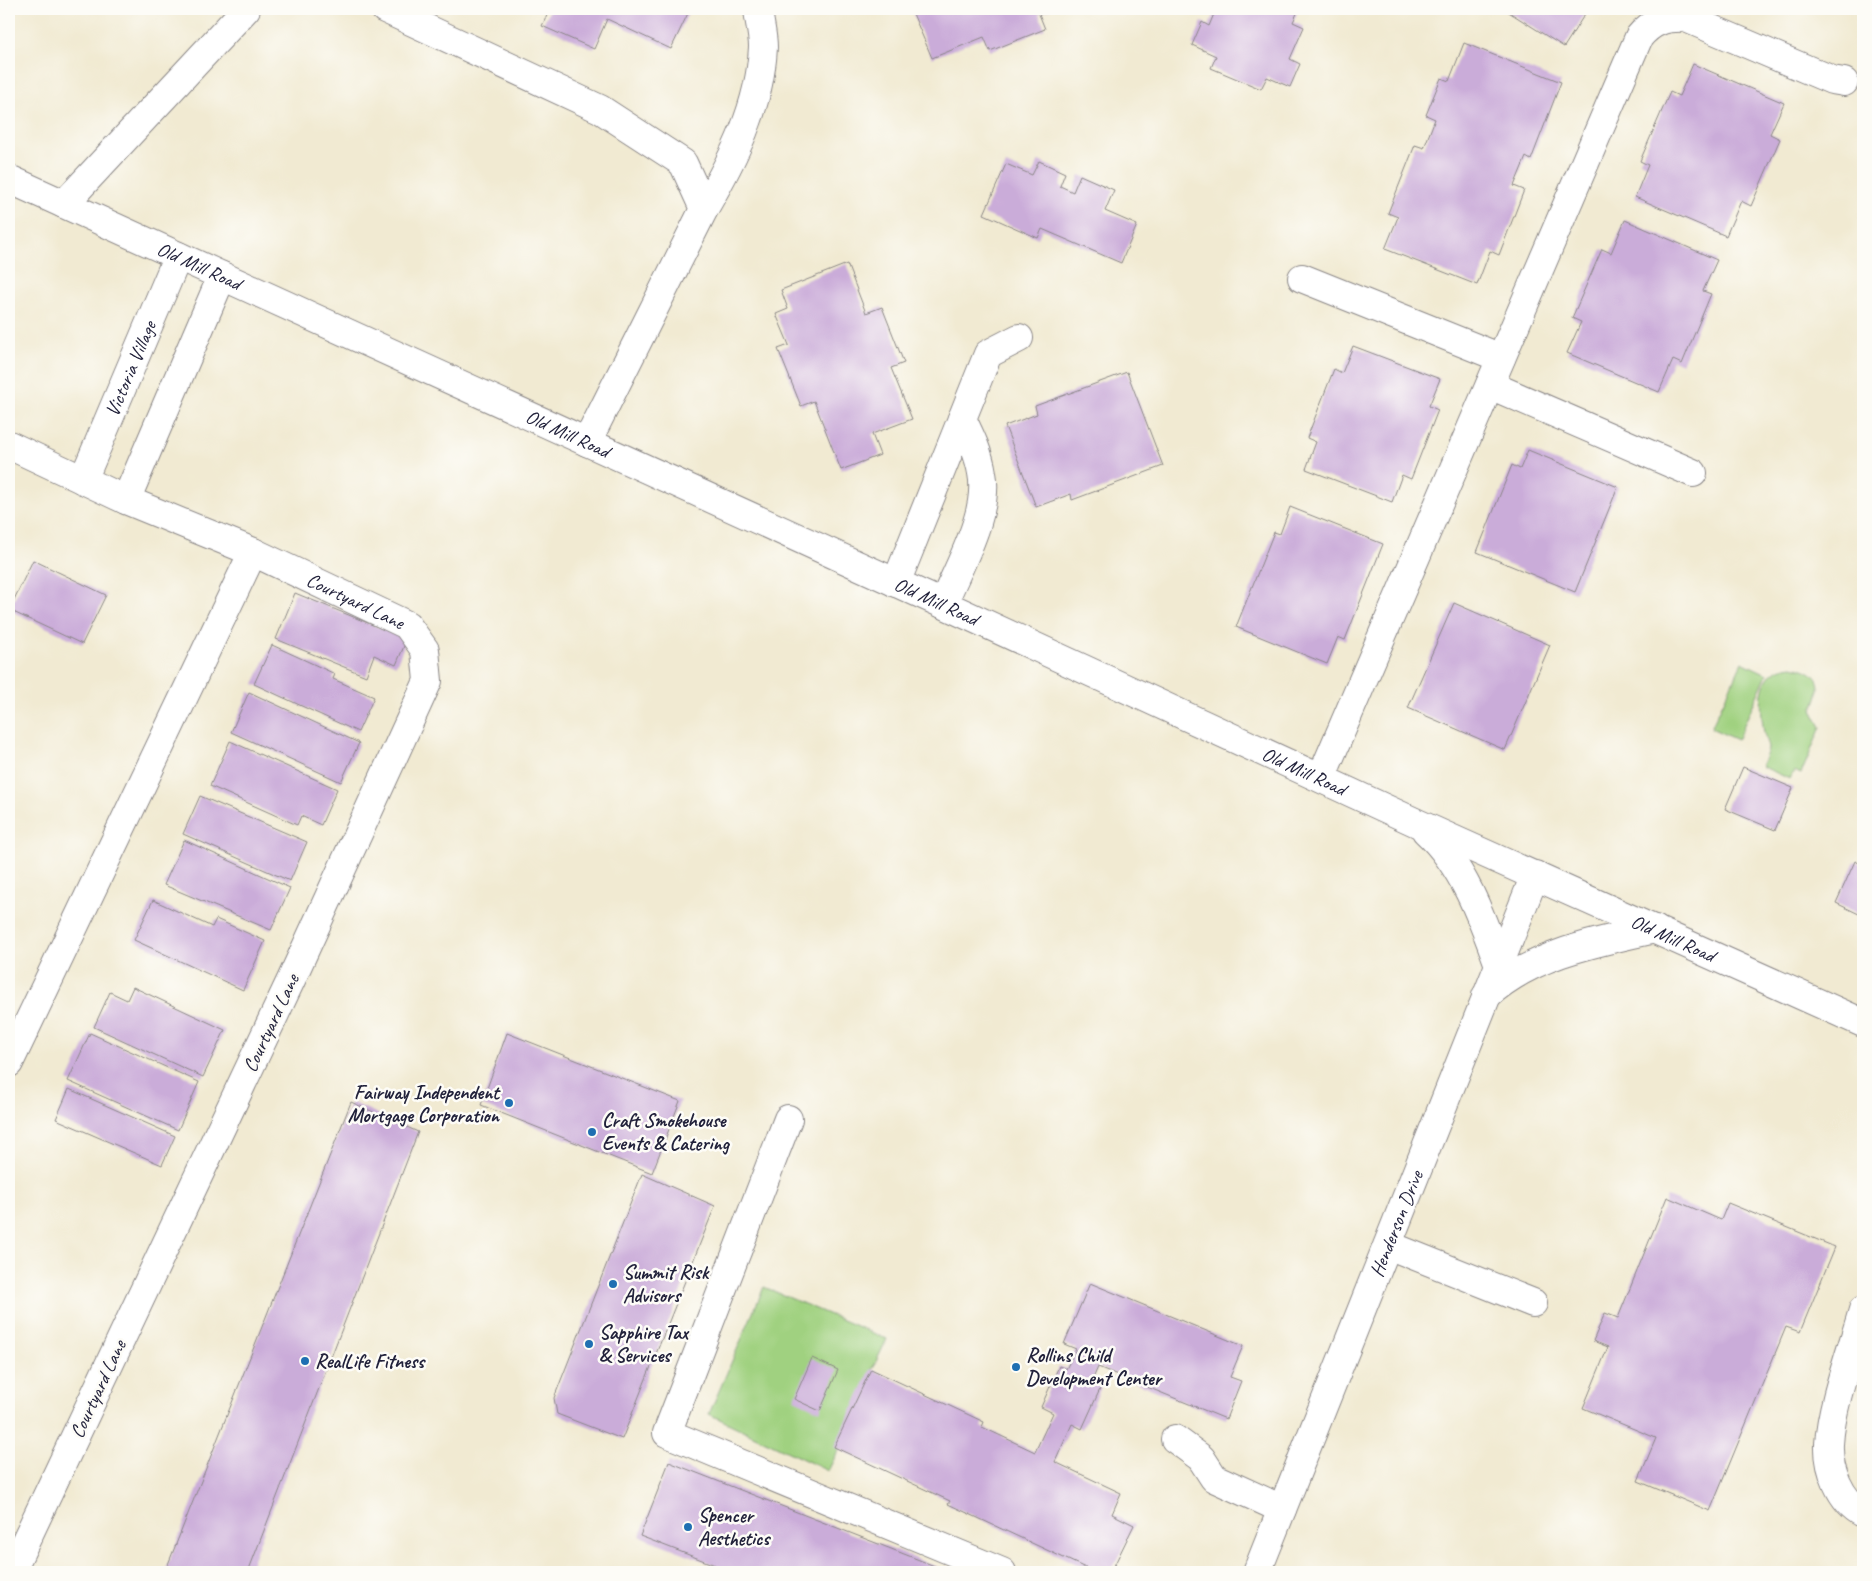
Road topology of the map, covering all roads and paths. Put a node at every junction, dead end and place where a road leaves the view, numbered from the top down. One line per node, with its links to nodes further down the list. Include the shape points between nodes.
1 (246, 9): 6 (street)
2 (385, 9): 7 (street, via 600,109 682,163)
3 (758, 9): 7 (street, via 763,47 753,105 732,161)
4 (1844, 82): 12 (street, via 1832,80 1686,18 1656,21 1646,28 1635,46)
5 (9, 179): 6 (street, Old Mill Road)
6 (64, 204): 8 (street, Old Mill Road)
7 (704, 209): 15 (street)
8 (178, 256): 9 (street, Old Mill Road); 18 (street, Victoria Village)
9 (222, 276): 15 (street, Old Mill Road); 19 (street)
10 (1302, 278): 12 (street)
11 (1019, 338): 14 (street, via 988,354)
12 (1501, 358): 13 (street)
13 (1490, 385): 17 (street); 23 (street)
14 (962, 419): 21 (street); 22 (street, via 977,452 983,475 983,496 978,518)
15 (587, 442): 21 (street, Old Mill Road)
16 (9, 446): 18 (street, Courtyard Lane)
17 (1693, 473)
18 (83, 480): 19 (street, Courtyard Lane)
19 (126, 500): 20 (street, Courtyard Lane)
20 (253, 552): 30 (street); 38 (street, Courtyard Lane, via 407,625 425,650 428,681 291,980)
21 (896, 583): 22 (street, Old Mill Road)
22 (943, 604): 23 (street, Old Mill Road)
23 (1321, 778): 24 (street, Old Mill Road)
24 (1417, 823): 25 (street, Old Mill Road); 27 (street, via 1453,862)
25 (1535, 875): 26 (street, Old Mill Road); 27 (street, Henderson Drive)
26 (1655, 929): 28 (street, via 1568,951 1517,973); 29 (street, Old Mill Road)
27 (1499, 965): 28 (street, Henderson Drive)
28 (1486, 996): 32 (street, Henderson Drive)
29 (1863, 1023)
30 (9, 1063)
31 (788, 1118): 39 (street, via 667,1433)
32 (1388, 1244): 33 (street); 36 (street, Henderson Drive)
33 (1533, 1303)
34 (1863, 1310): 37 (street, via 1833,1417 1829,1445 1834,1475 1843,1494)
35 (1175, 1439): 36 (street, via 1201,1458 1214,1478)
36 (1282, 1509): 40 (street, Henderson Drive)
37 (1863, 1513)
38 (11, 1572)
39 (1002, 1572)
40 (1257, 1572)

